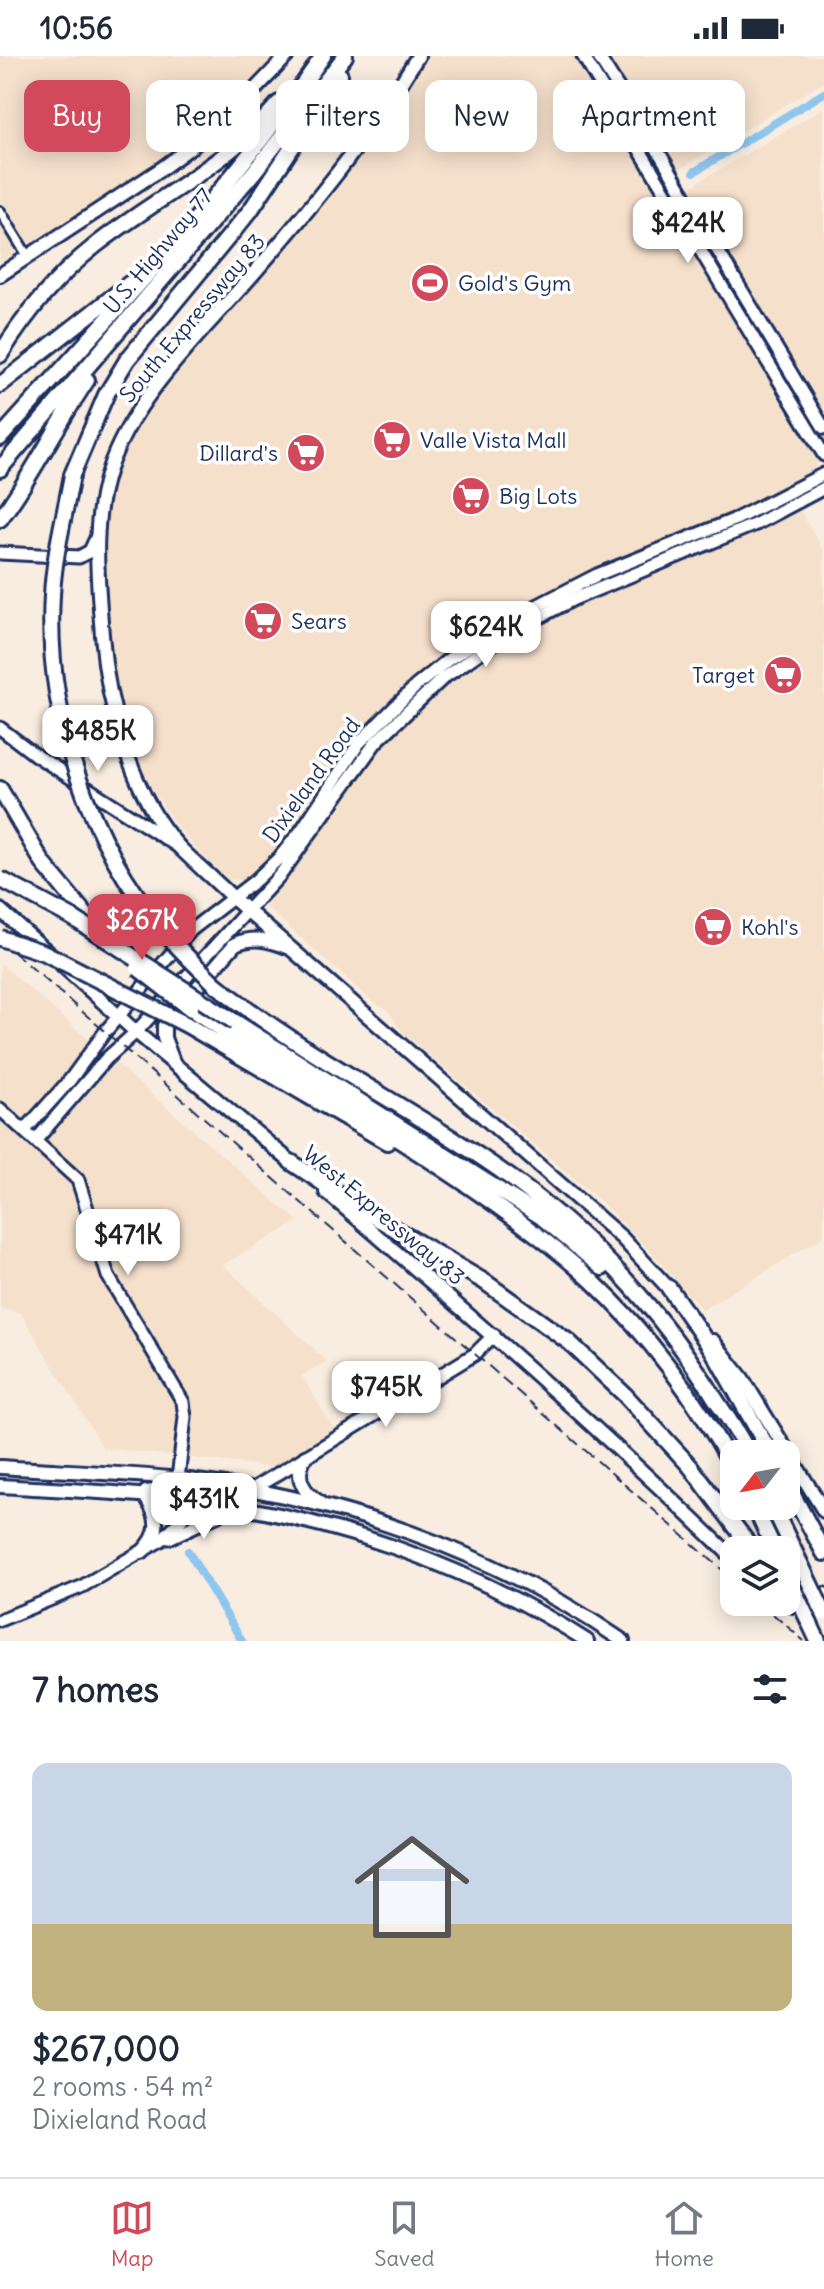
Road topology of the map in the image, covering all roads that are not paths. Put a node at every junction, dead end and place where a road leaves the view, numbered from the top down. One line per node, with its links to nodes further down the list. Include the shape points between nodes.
1 (287, 56): 9 (main road, via 221,125)
2 (322, 56): 8 (highway, U.S. Highway 77, via 272,127); 12 (highway, via 238,146 81,258 36,304)
3 (348, 56): 11 (highway, U.S. Highway 77); 42 (highway, bridge, via 250,211 127,360 72,475 52,593 51,637 68,745 89,807 119,865 163,931 215,984 257,1018 449,1137 546,1205 629,1282)
4 (418, 56): 21 (main road, South Expressway 83, via 335,179 149,395 108,473)
5 (583, 56): 16 (main road)
6 (598, 56): 14 (main road)
7 (0, 211): 9 (street)
8 (167, 252): 13 (highway); 15 (highway, U.S. Highway 77)
9 (28, 257): 10 (main road)
10 (0, 275)
11 (123, 327): 17 (highway, U.S. Highway 77); 20 (highway)
12 (0, 355)
13 (0, 385)
14 (824, 428)
15 (0, 438)
16 (824, 455)
17 (0, 469)
18 (824, 474): 27 (main road, Dixieland Road, via 726,524 585,581 457,653 359,743 301,831)
19 (824, 488): 29 (main road, Dixieland Road, via 756,524 574,599 507,634 443,678 376,742 295,858)
20 (0, 519)
21 (96, 538): 22 (main road, via 90,551 79,557); 25 (main road, South Expressway 83, via 104,661 115,718 139,782)
22 (0, 553)
23 (0, 728): 25 (main road)
24 (0, 789): 39 (highway, bridge, via 72,901 121,953 191,1009 396,1137)
25 (178, 846): 27 (main road)
26 (0, 879): 42 (highway, bridge, via 73,918 540,1216 622,1288)
27 (233, 898): 29 (main road); 32 (main road, Dixieland Road, via 191,930)
28 (0, 910): 32 (main road, West Expressway 83)
29 (248, 910): 31 (main road); 33 (main road, Dixieland Road)
30 (0, 938): 39 (highway, bridge, via 45,953 187,1025)
31 (293, 949): 34 (main road, via 262,938 235,944 164,1026); 40 (main road, via 622,1238)
32 (120, 1016): 33 (main road, West Expressway 83); 36 (main road, Dixieland Road)
33 (136, 1032): 34 (main road, West Expressway 83); 37 (main road, Dixieland Road)
34 (173, 1062): 38 (main road, West Expressway 83)
35 (0, 1109): 36 (main road)
36 (25, 1130): 37 (main road)
37 (36, 1140): 48 (main road, via 81,1184 108,1276 183,1402)
38 (291, 1162): 41 (main road, West Expressway 83); 60 (highway, via 485,1282 569,1342 681,1456)
39 (530, 1230): 45 (highway, via 580,1270 641,1333)
40 (669, 1288): 44 (highway, via 713,1351); 58 (main road, via 742,1378)
41 (494, 1335): 46 (main road, via 475,1354); 62 (main road, West Expressway 83)
42 (702, 1378): 43 (highway)
43 (740, 1440)
44 (763, 1440)
45 (720, 1446)
46 (305, 1457): 51 (main road); 57 (main road, via 299,1474 305,1490)
47 (0, 1467): 48 (main road)
48 (178, 1479): 50 (main road); 52 (main road, via 175,1488)
49 (0, 1486): 52 (main road)
50 (235, 1487): 51 (main road); 54 (main road, via 194,1491)
51 (251, 1490): 57 (main road)
52 (131, 1495): 53 (main road)
53 (145, 1496): 54 (main road); 63 (main road, via 158,1527)
54 (189, 1500): 55 (main road); 61 (main road, via 176,1527)
55 (235, 1507): 61 (main road); 72 (main road, via 349,1533 431,1562 533,1609)
56 (800, 1508): 64 (highway)
57 (333, 1509): 73 (main road, via 420,1537 504,1573)
58 (824, 1511)
59 (780, 1520): 69 (highway, bridge)
60 (744, 1536)
61 (161, 1540): 63 (main road)
62 (720, 1545)
63 (142, 1552): 70 (main road, via 61,1597)
64 (824, 1553)
65 (824, 1594): 67 (main road)
66 (800, 1603): 71 (highway, bridge)
67 (800, 1603)
68 (800, 1612): 71 (highway, bridge)
69 (824, 1613)
70 (0, 1620)
71 (810, 1624): 74 (highway)
72 (587, 1641)
73 (623, 1641)
74 (818, 1641)

